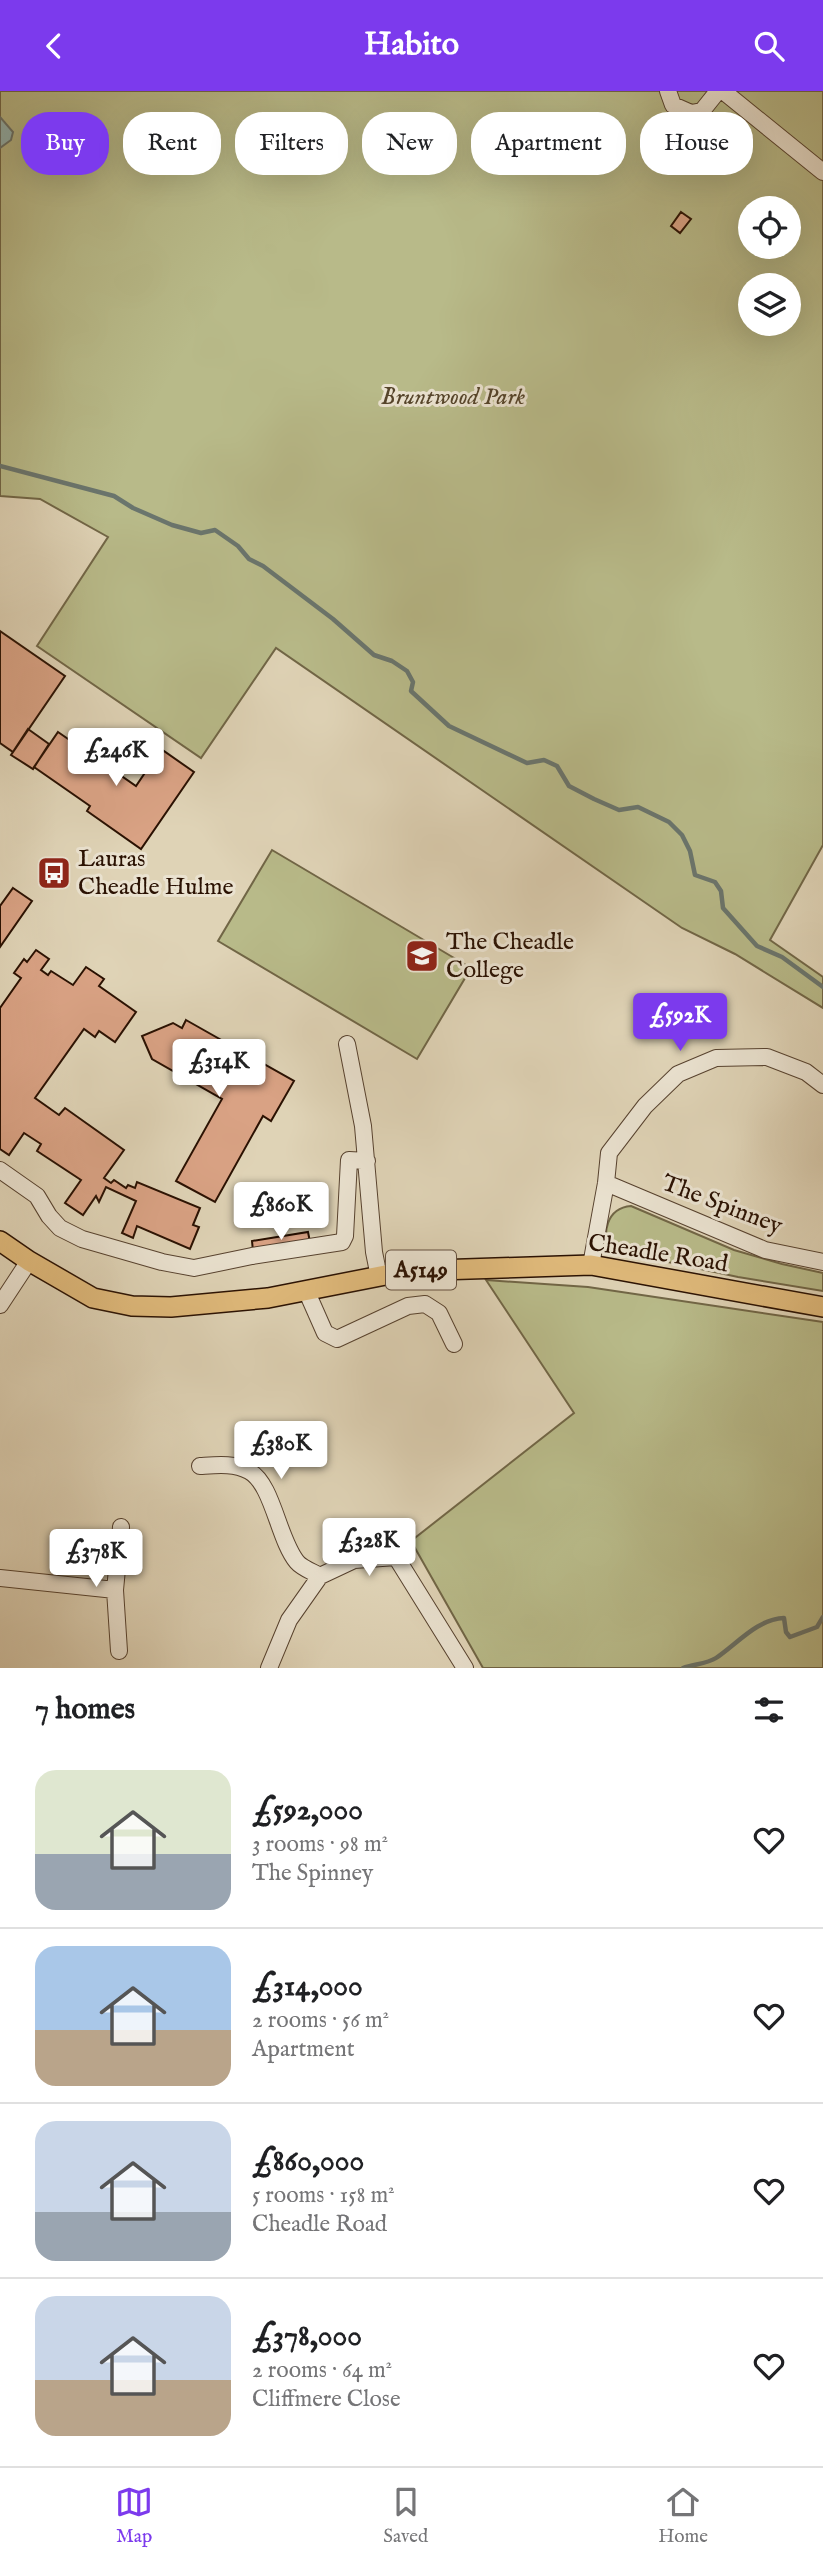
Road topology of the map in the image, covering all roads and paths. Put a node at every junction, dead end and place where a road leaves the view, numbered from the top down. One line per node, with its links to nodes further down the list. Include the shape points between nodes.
1 (668, 91): 2 (street, via 674,105 691,113 702,111)
2 (718, 91)
3 (723, 91): 4 (street)
4 (823, 172)
5 (347, 1044): 7 (street)
6 (823, 1085): 9 (street, via 806,1072 767,1056 716,1058 678,1074 645,1106 609,1153)
7 (368, 1161): 8 (street, via 349,1160 342,1242 194,1268 121,1251 60,1228 37,1195); 14 (street)
8 (0, 1170)
9 (606, 1183): 12 (street, The Spinney, via 765,1250); 13 (street)
10 (0, 1241): 11 (main road, Cheadle Road / A5149)
11 (29, 1261): 15 (main road, Cheadle Road / A5149, via 93,1298 132,1306 221,1303); 16 (street)
12 (823, 1262)
13 (591, 1265): 14 (main road, Cheadle Road / A5149, via 437,1269); 17 (main road, Cheadle Road / A5149)
14 (379, 1277): 15 (main road, Cheadle Road / A5149)
15 (306, 1290): 18 (street, via 325,1333 337,1339 408,1306 425,1304 439,1313)
16 (0, 1305)
17 (823, 1307)
18 (454, 1344)
19 (200, 1466): 21 (street, via 230,1465 250,1471 264,1486 282,1538 298,1564)
20 (121, 1527): 23 (street)
21 (320, 1576): 25 (street, via 289,1620); 26 (street, via 354,1560 396,1557)
22 (0, 1578): 23 (street)
23 (115, 1590): 24 (street)
24 (119, 1651)
25 (269, 1668)
26 (465, 1668)

